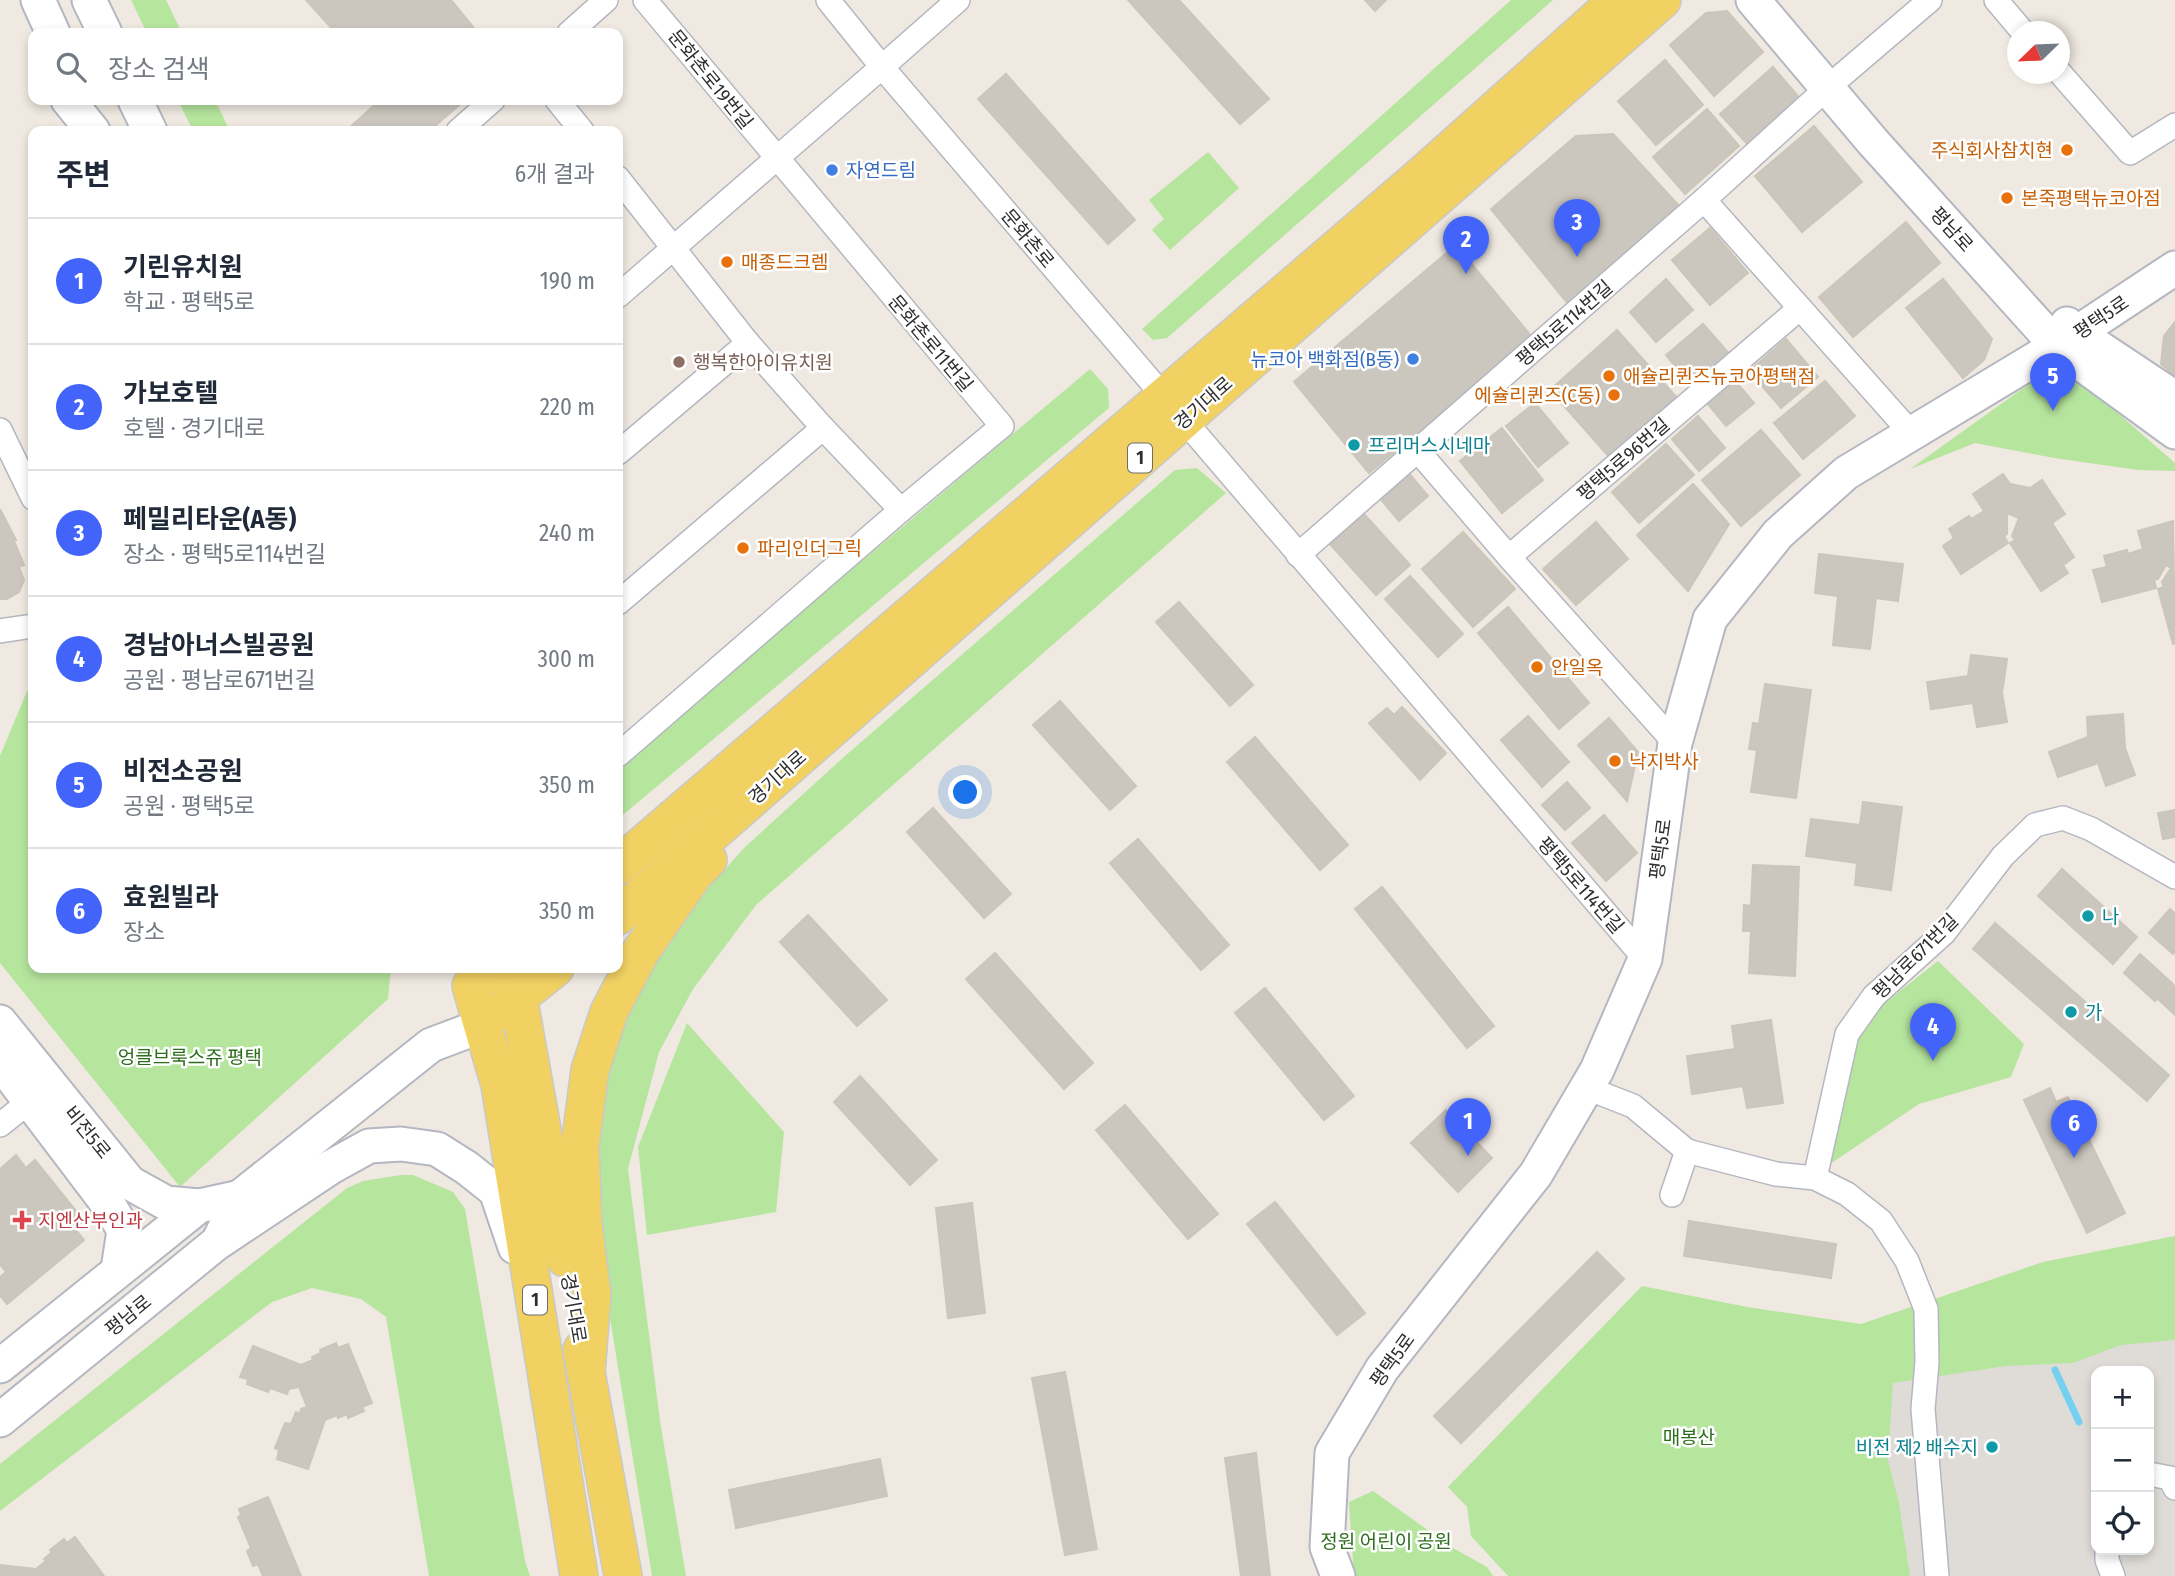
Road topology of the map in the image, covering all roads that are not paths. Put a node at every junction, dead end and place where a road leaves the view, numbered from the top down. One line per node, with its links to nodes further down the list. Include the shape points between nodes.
1 (19, 0): 15 (street)
2 (37, 0): 16 (street)
3 (89, 0): 17 (street)
4 (606, 0): 18 (street)
5 (645, 0): 33 (street, 문화촌로19번길)
6 (828, 0): 19 (street, 문화촌로)
7 (958, 0): 19 (street)
8 (1618, 0): 44 (main road, 경기대로 / 1, via 1420,177)
9 (1662, 0): 44 (main road, 경기대로 / 1)
10 (1753, 0): 20 (street, 평남로)
11 (1781, 0): 20 (street)
12 (1930, 0): 20 (street, 평택5로114번길)
13 (1996, 0): 14 (street)
14 (2014, 21)
15 (32, 28)
16 (51, 28)
17 (103, 28)
18 (575, 28)
19 (882, 68): 33 (street); 44 (street, 문화촌로)
20 (1835, 82): 35 (street, 평택5로114번길); 41 (street, 평남로)
21 (2070, 84): 27 (street, via 2130,153)
22 (72, 105): 28 (street)
23 (87, 105): 29 (street)
24 (137, 105): 30 (street)
25 (487, 105): 31 (street)
26 (561, 105): 32 (street)
27 (2175, 125)
28 (89, 126)
29 (98, 126)
30 (148, 126)
31 (464, 126)
32 (578, 126)
33 (776, 159): 36 (street); 52 (street, 문화촌로11번길, via 1002,426)
34 (623, 184): 36 (street)
35 (1704, 200): 40 (street); 50 (street, 평택5로114번길)
36 (673, 249): 39 (street); 42 (street)
37 (2175, 250): 41 (street)
38 (2175, 268): 41 (street, 평택5로)
39 (623, 292)
40 (1800, 308): 48 (street); 54 (street, 평택5로96번길)
41 (2061, 333): 43 (street); 47 (street, 평남로); 48 (street, 평택5로)
42 (748, 343): 45 (street); 49 (street)
43 (2175, 398)
44 (1173, 409): 53 (street, 평택5로114번길); 60 (main road, 경기대로 / 1); 61 (main road, 경기대로 / 1)
45 (823, 428): 52 (street); 55 (street)
46 (0, 430): 51 (street)
47 (2175, 432)
48 (1911, 433): 58 (street, 평택5로, via 1846,473 1777,534 1710,619)
49 (623, 449)
50 (1418, 450): 53 (street, 평택5로114번길); 54 (street)
51 (28, 488)
52 (901, 510): 59 (street, 문화촌로11번길)
53 (1298, 555): 64 (street, 평택5로114번길)
54 (1509, 557): 58 (street)
55 (623, 599)
56 (28, 627): 57 (street)
57 (0, 631)
58 (1675, 743): 64 (street, 평택5로)
59 (623, 751)
60 (790, 765): 63 (main road, 경기대로 / 1); 84 (main road, via 694,874 641,951 609,1012 590,1070 580,1146 592,1294)
61 (623, 862)
62 (2175, 877): 76 (street, 평남로671번길, via 2063,818 2035,825 2003,856 1944,933 1874,996 1847,1034)
63 (623, 912)
64 (1645, 959): 72 (street, 평택5로)
65 (542, 973): 67 (main road)
66 (478, 974): 69 (main road, 경기대로 / 1); 70 (street)
67 (515, 983): 69 (main road); 84 (main road, 경기대로 / 1)
68 (0, 1022): 79 (street, 비전5로, via 130,1183 166,1203)
69 (484, 1024): 70 (street); 82 (main road, 경기대로 / 1, via 500,1084)
70 (431, 1045): 78 (street, 평남로)
71 (0, 1062): 73 (street, 비전5로)
72 (1587, 1087): 75 (street, via 1633,1106); 91 (street, 평택5로, via 1536,1174 1382,1369 1332,1453 1327,1547)
73 (30, 1101): 74 (street); 81 (street, 비전5로, via 124,1230)
74 (0, 1125)
75 (1687, 1151): 76 (street, via 1776,1174); 77 (street)
76 (1815, 1178): 92 (street, via 1847,1194 1881,1221 1908,1261 1926,1309 1923,1409)
77 (1671, 1195)
78 (240, 1197): 79 (street, 평남로); 80 (street, 평남로)
79 (199, 1206): 81 (street, 평남로)
80 (218, 1242): 82 (street, via 369,1146 437,1149 496,1191); 85 (street, 평남로)
81 (118, 1270): 83 (street, 평남로)
82 (540, 1331): 89 (main road, 경기대로 / 1)
83 (0, 1366)
84 (586, 1373): 90 (main road, 경기대로 / 1)
85 (0, 1420)
86 (2154, 1475): 87 (street, via 2170,1478)
87 (2175, 1488)
88 (2108, 1555): 93 (street)
89 (579, 1576)
90 (623, 1576)
91 (1339, 1576)
92 (1937, 1576)
93 (2113, 1576)

